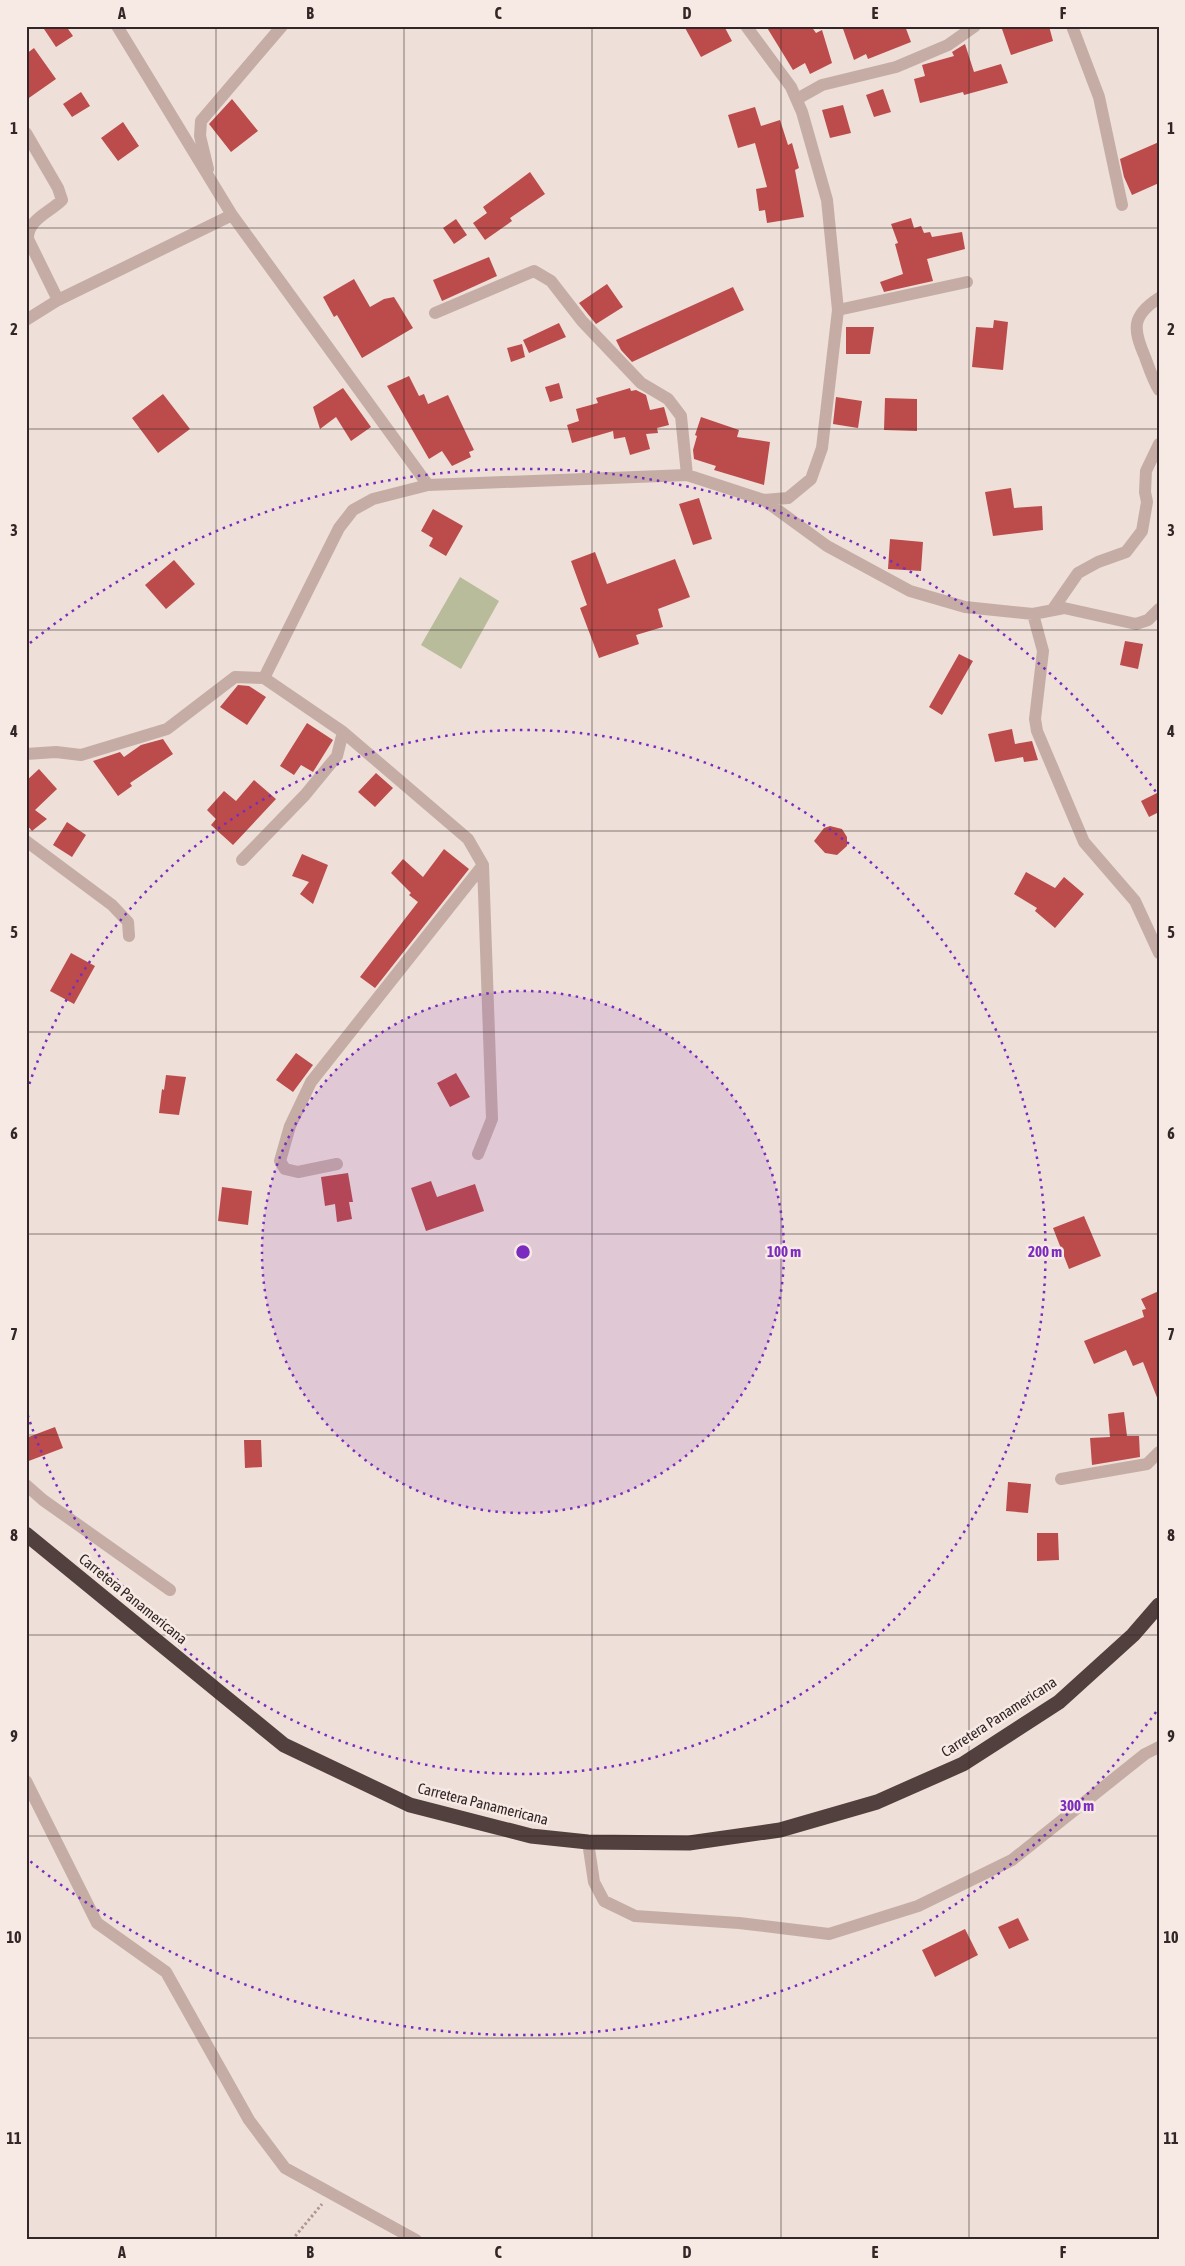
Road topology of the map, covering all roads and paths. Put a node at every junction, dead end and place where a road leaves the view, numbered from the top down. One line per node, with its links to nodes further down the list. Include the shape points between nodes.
1 (117, 26): 8 (street)
2 (282, 26): 8 (street, via 201,121 200,136)
3 (746, 26): 6 (street, via 792,87)
4 (975, 26): 6 (street, via 948,45 896,67 822,85)
5 (1072, 26): 9 (street, via 1099,97)
6 (797, 99): 14 (street, via 827,200)
7 (26, 133): 13 (street, via 62,200 32,223 28,230 28,239)
8 (211, 181): 10 (street)
9 (1122, 205)
10 (232, 215): 13 (street); 20 (street)
11 (967, 282): 14 (street)
12 (1159, 298): 17 (street, via 1143,308 1137,320 1136,335)
13 (58, 300): 16 (street)
14 (838, 310): 21 (street, via 822,448 811,480 788,498)
15 (435, 313): 19 (street, via 534,271 544,275 641,383 668,398 681,416)
16 (26, 320)
17 (1159, 390)
18 (1159, 444): 22 (street, via 1146,471 1148,502 1142,531 1126,552 1098,562 1078,574)
19 (688, 474): 20 (street); 21 (street)
20 (428, 485): 25 (street, via 373,499 353,510 339,528)
21 (764, 500): 24 (street, via 827,546 910,591 965,607)
22 (1053, 609): 23 (street, via 1064,608 1136,624 1148,620); 24 (street)
23 (1159, 609)
24 (1033, 614): 32 (street, via 1043,650 1037,731 1084,842 1135,902)
25 (264, 678): 26 (street); 27 (street, via 235,676 167,729 81,755 56,752)
26 (343, 732): 29 (street, via 337,756 305,795); 30 (street, via 468,839)
27 (26, 754)
28 (26, 841): 31 (street, via 112,905 128,922)
29 (242, 860)
30 (483, 865): 33 (street, via 492,1120); 34 (street, via 311,1082 290,1126 280,1161 285,1169 298,1172)
31 (129, 936)
32 (1159, 953)
33 (478, 1154)
34 (337, 1164)
35 (1159, 1452): 36 (street, via 1147,1464)
36 (1061, 1479)
37 (26, 1485): 39 (street)
38 (26, 1534): 43 (highway, Carretera Panamericana, via 284,1746 410,1805 531,1836)
39 (170, 1590)
40 (1159, 1605): 43 (highway, Carretera Panamericana, via 1133,1636 1059,1702 963,1764 877,1802 780,1830 689,1843)
41 (1159, 1747): 43 (street, via 1145,1754 1012,1860 918,1906 829,1934 739,1923 635,1916 604,1901 594,1882)
42 (26, 1781): 44 (street, via 97,1923 166,1972 249,2120 285,2168)
43 (588, 1842)
44 (330, 2194): 45 (path); 46 (street)
45 (292, 2240)
46 (416, 2240)

